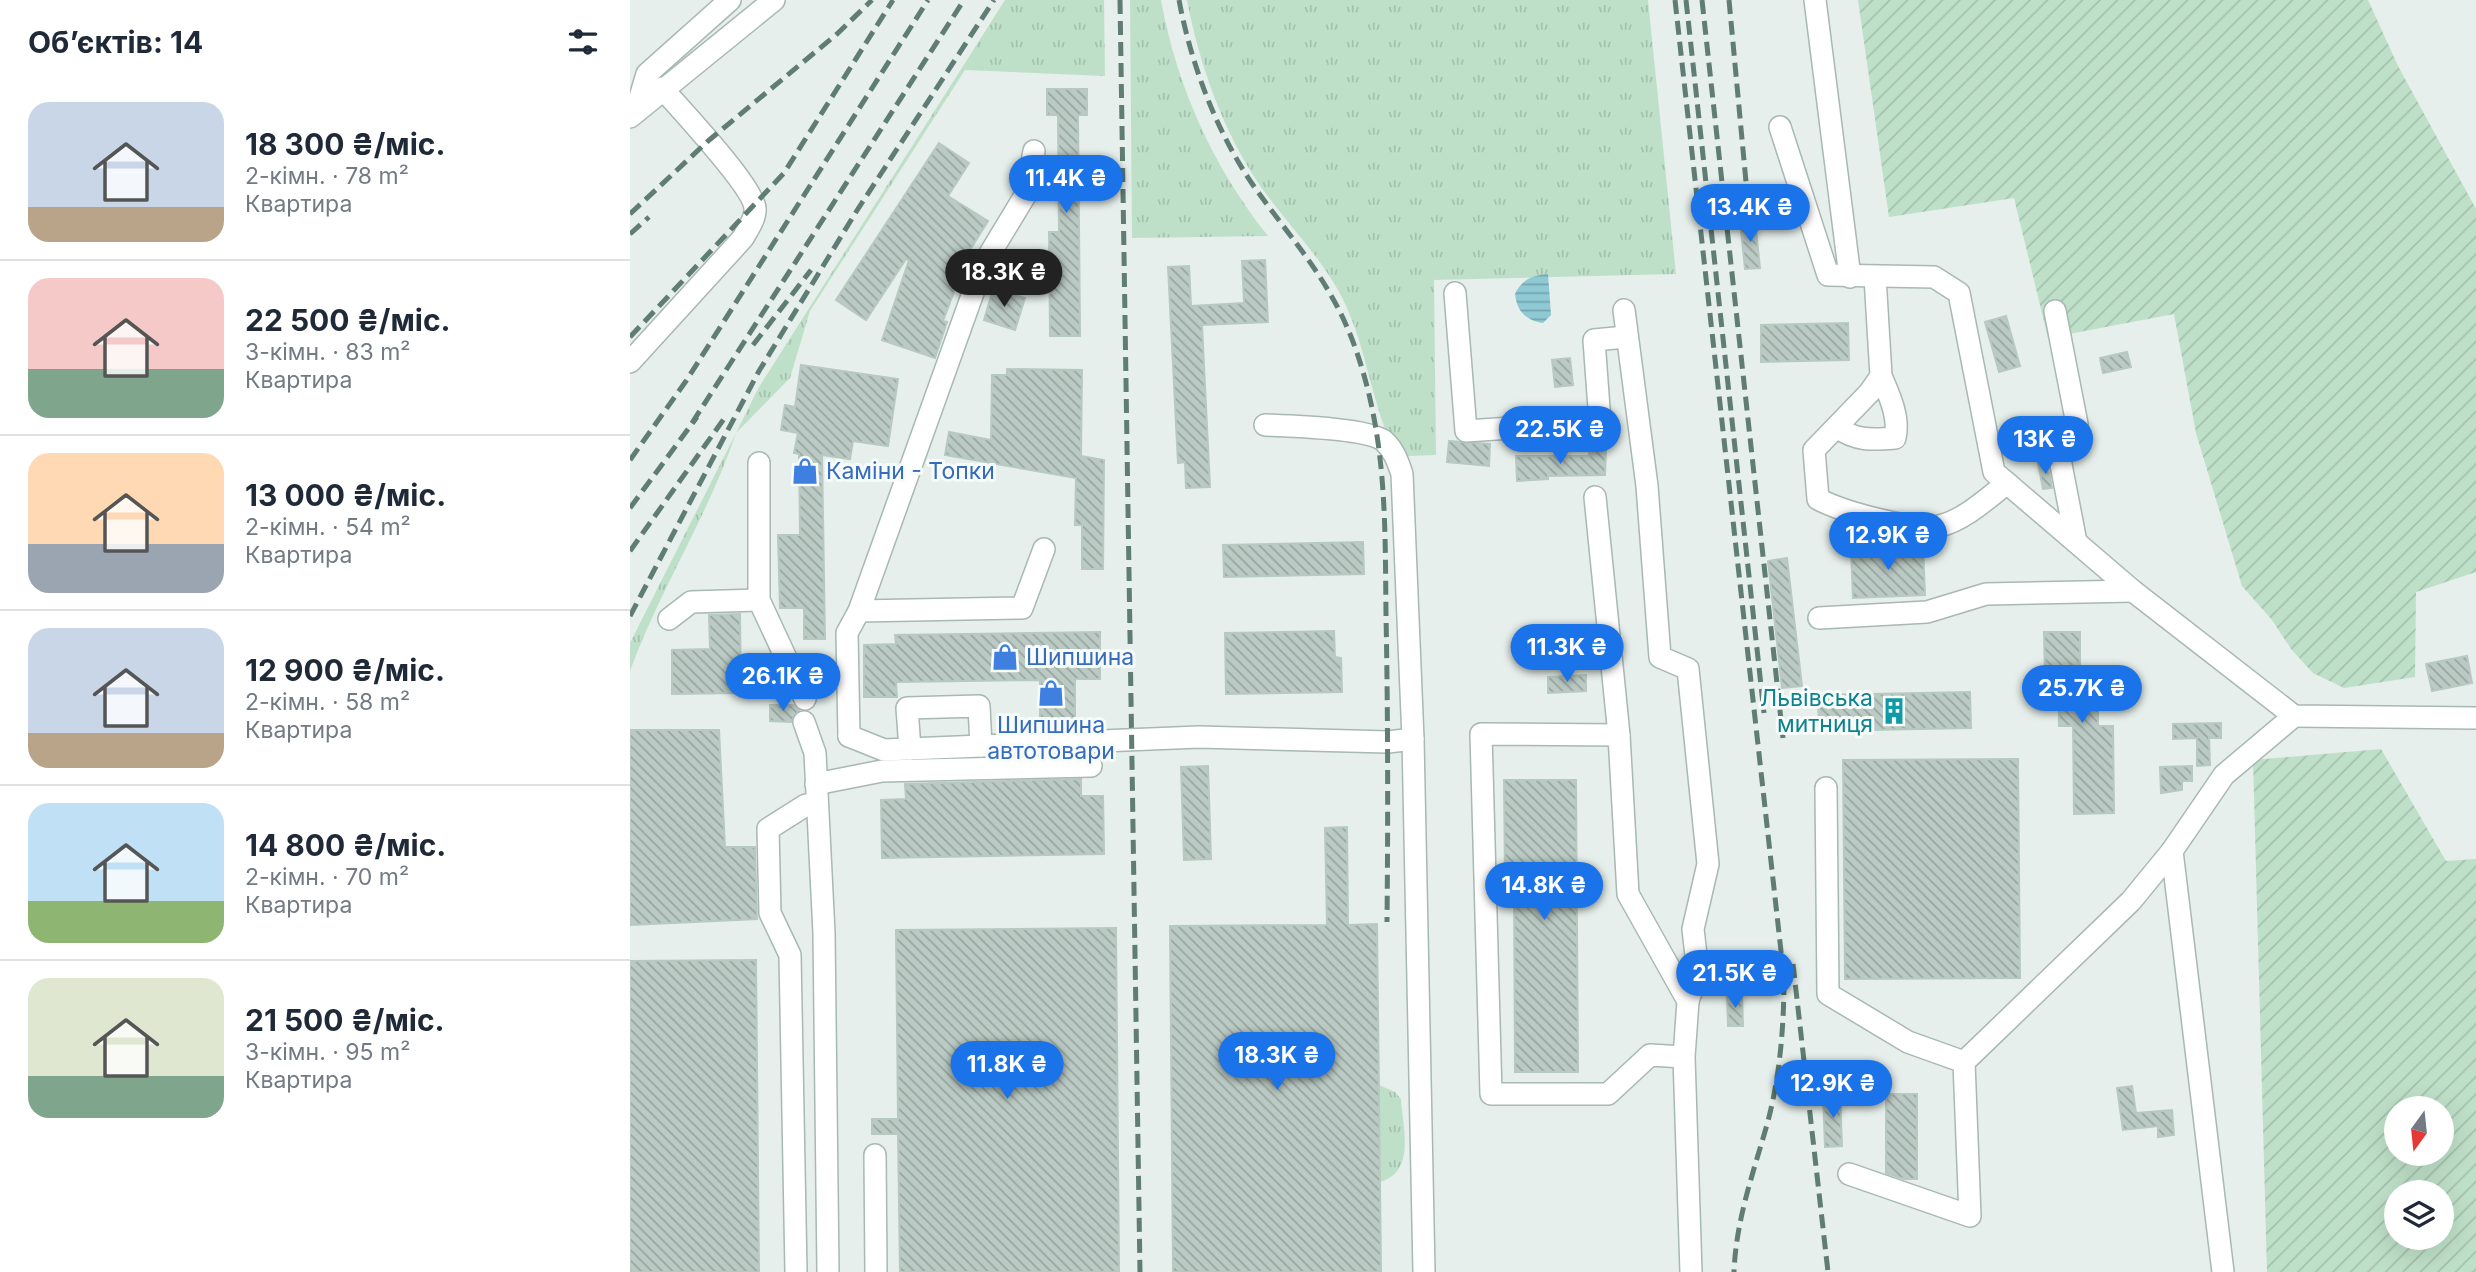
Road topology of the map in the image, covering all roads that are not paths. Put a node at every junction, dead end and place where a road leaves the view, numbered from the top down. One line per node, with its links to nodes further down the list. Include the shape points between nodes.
1 (730, 0): 5 (lane, via 647,74)
2 (774, 0): 4 (lane)
3 (1815, 0): 8 (lane)
4 (662, 89): 5 (lane); 14 (lane, via 756,206 743,238)
5 (633, 114)
6 (1780, 127): 8 (lane, via 1828,275)
7 (1034, 150): 25 (lane, via 1026,194 983,265)
8 (1850, 277): 9 (lane)
9 (1875, 277): 15 (lane); 19 (lane, via 1934,277 1959,293 1994,472)
10 (1455, 293): 13 (lane, via 1466,431 1600,422 1594,340)
11 (1624, 310): 13 (lane)
12 (2054, 311): 21 (lane, via 2077,424 2057,449)
13 (1626, 337): 42 (lane, via 1647,486 1660,657 1688,668 1708,864 1693,929 1698,973)
14 (630, 362)
15 (1881, 376): 17 (lane); 17 (lane, via 1892,403 1895,438 1868,441)
16 (1265, 425): 34 (lane, via 1380,438 1396,455 1402,474)
17 (1837, 427): 19 (lane, via 1814,450 1818,499 1842,511 1939,526 1976,507)
18 (759, 463): 24 (lane)
19 (2007, 483): 21 (lane)
20 (1595, 497): 32 (lane)
21 (2076, 542): 23 (lane)
22 (1044, 549): 25 (lane, via 1022,608)
23 (2133, 591): 26 (lane, via 1986,594 1927,612); 29 (lane)
24 (759, 600): 27 (lane, via 691,602); 28 (lane)
25 (859, 611): 33 (lane, via 847,632)
26 (1819, 618)
27 (669, 619)
28 (805, 699)
29 (2294, 716): 30 (lane); 41 (lane, via 2224,775)
30 (2476, 718)
31 (804, 722): 37 (lane)
32 (1619, 735): 42 (lane, via 1628,894); 43 (lane, via 1481,734 1492,1094 1608,1094 1650,1055)
33 (849, 736): 36 (lane, via 884,750); 37 (lane)
34 (1413, 739): 35 (lane, via 1199,737); 50 (lane)
35 (981, 746): 36 (lane); 36 (lane, via 979,706 907,708)
36 (911, 749)
37 (815, 753): 40 (lane)
38 (1091, 766): 40 (lane, via 882,771)
39 (1826, 788): 44 (lane, via 1828,995 1908,1042)
40 (817, 795): 47 (lane, via 768,829 770,913 790,955); 48 (lane, via 824,933)
41 (2172, 851): 44 (lane, via 2132,901); 52 (lane)
42 (1688, 1001): 43 (lane)
43 (1684, 1057): 51 (lane)
44 (1964, 1062): 46 (lane, via 1970,1216)
45 (875, 1155): 49 (lane)
46 (1849, 1174)
47 (796, 1272)
48 (828, 1272)
49 (876, 1272)
50 (1424, 1272)
51 (1691, 1272)
52 (2223, 1272)

